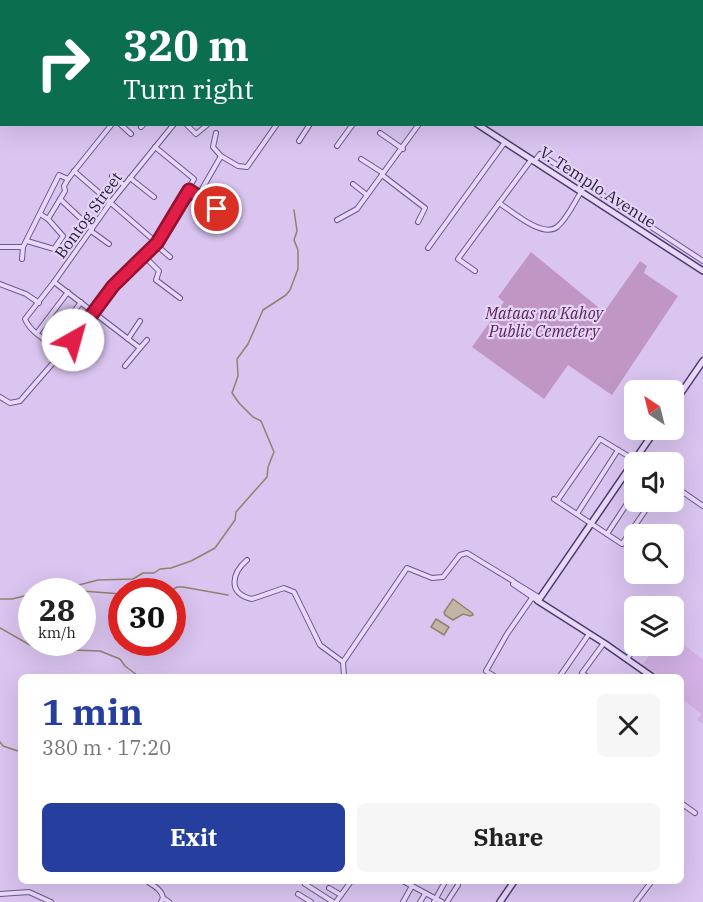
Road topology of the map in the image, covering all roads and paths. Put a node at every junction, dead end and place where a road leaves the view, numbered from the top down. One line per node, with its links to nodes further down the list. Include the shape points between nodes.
1 (110, 126): 22 (street)
2 (122, 126): 12 (street)
3 (172, 126): 17 (street, Bontog Street)
4 (188, 126): 5 (street, via 196,134)
5 (206, 126)
6 (276, 126): 19 (street, via 247,167)
7 (309, 126): 14 (street)
8 (352, 126): 16 (street)
9 (418, 126): 18 (street)
10 (480, 126): 15 (street, V. Templo Avenue)
11 (380, 133): 18 (street)
12 (130, 134)
13 (216, 134): 19 (street, via 213,147)
14 (299, 141)
15 (505, 142): 21 (street, V. Templo Avenue); 48 (street)
16 (337, 146)
17 (155, 147): 25 (street, Bontog Street); 29 (street, via 194,178)
18 (403, 149): 23 (street)
19 (221, 156): 32 (street)
20 (360, 159): 23 (street)
21 (532, 161): 30 (street, V. Templo Avenue); 36 (street); 52 (street, via 540,154)
22 (74, 171): 26 (street); 35 (street)
23 (383, 174): 31 (street); 41 (street, via 425,208)
24 (111, 176): 28 (street)
25 (130, 178): 28 (street, Bontog Street); 33 (street)
26 (68, 179): 34 (street); 37 (street, via 59,175)
27 (353, 184): 31 (street)
28 (124, 185): 35 (street, Bontog Street)
29 (189, 190): 32 (street); 44 (street)
30 (581, 192): 36 (street, via 559,225 550,230 541,230); 54 (street, V. Templo Avenue)
31 (367, 195): 40 (street, via 357,209)
32 (198, 196): 38 (street)
33 (154, 197)
34 (60, 199): 39 (street); 42 (street)
35 (110, 203): 42 (street, Bontog Street); 44 (street)
36 (499, 203): 53 (street, via 458,259)
37 (40, 214): 39 (street); 43 (street)
38 (223, 215)
39 (48, 219): 43 (street, via 63,235 54,249)
40 (337, 219)
41 (418, 222)
42 (92, 230): 45 (street); 55 (street, Bontog Street)
43 (27, 241): 47 (street)
44 (156, 243): 49 (street); 50 (street)
45 (109, 244)
46 (0, 247): 47 (street)
47 (23, 247): 51 (street)
48 (428, 248)
49 (144, 256): 58 (street, via 159,271 156,280); 61 (street, via 113,286)
50 (170, 257)
51 (22, 259)
52 (703, 261)
53 (475, 270)
54 (703, 272)
55 (54, 282): 57 (street); 60 (street, Bontog Street)
56 (0, 284): 60 (street)
57 (68, 292): 59 (street); 63 (street)
58 (180, 298)
59 (81, 302): 61 (street); 66 (street)
60 (39, 303): 63 (street, Bontog Street, via 25,319)
61 (94, 313): 64 (street); 68 (street)
62 (140, 321): 64 (street)
63 (37, 333): 66 (street)
64 (128, 339): 67 (street)
65 (147, 340): 67 (street)
66 (51, 343): 68 (street)
67 (140, 348): 70 (street)
68 (63, 352): 72 (street, via 20,401 10,403)
69 (703, 360): 71 (street)
70 (125, 366)
71 (684, 388)
72 (0, 397)
73 (618, 450): 74 (street); 80 (street); 80 (street, via 599,440 555,500)
74 (624, 454)
75 (624, 478): 81 (street)
76 (684, 493): 77 (street)
77 (703, 506)
78 (624, 508): 82 (street)
79 (644, 512): 82 (street, via 623,543)
80 (577, 514): 81 (street)
81 (592, 524): 82 (street); 86 (street)
82 (607, 534)
83 (247, 560): 91 (street, via 234,574 238,590 252,599 284,588 294,592 320,645)
84 (513, 583): 85 (street); 86 (street); 91 (street, via 467,553 460,555 443,577 432,578 407,568)
85 (532, 598): 86 (street); 93 (street, via 486,671)
86 (539, 600): 87 (street)
87 (589, 634): 88 (street); 94 (street)
88 (604, 643): 90 (street); 95 (street)
89 (629, 656): 90 (street)
90 (627, 659): 96 (street)
91 (343, 662): 92 (street)
92 (344, 674)
93 (491, 674)
94 (561, 674)
95 (583, 674)
96 (648, 674)
97 (684, 805): 98 (street)
98 (695, 813)
99 (150, 884): 113 (street, via 162,894)
100 (305, 884): 112 (street)
101 (349, 884): 112 (street)
102 (408, 884): 107 (street)
103 (444, 884): 114 (street)
104 (512, 884): 123 (street)
105 (649, 884): 124 (street)
106 (458, 885): 122 (street)
107 (411, 886): 111 (street); 119 (street)
108 (329, 888): 112 (street)
109 (0, 894): 115 (street, via 29,892)
110 (298, 894): 117 (street)
111 (425, 894): 114 (street); 120 (street)
112 (337, 899): 118 (street)
113 (162, 900): 116 (street)
114 (435, 901): 121 (street)
115 (51, 902)
116 (169, 902)
117 (311, 902)
118 (343, 902)
119 (403, 902)
120 (420, 902)
121 (442, 902)
122 (447, 902)
123 (500, 902)
124 (636, 902)

